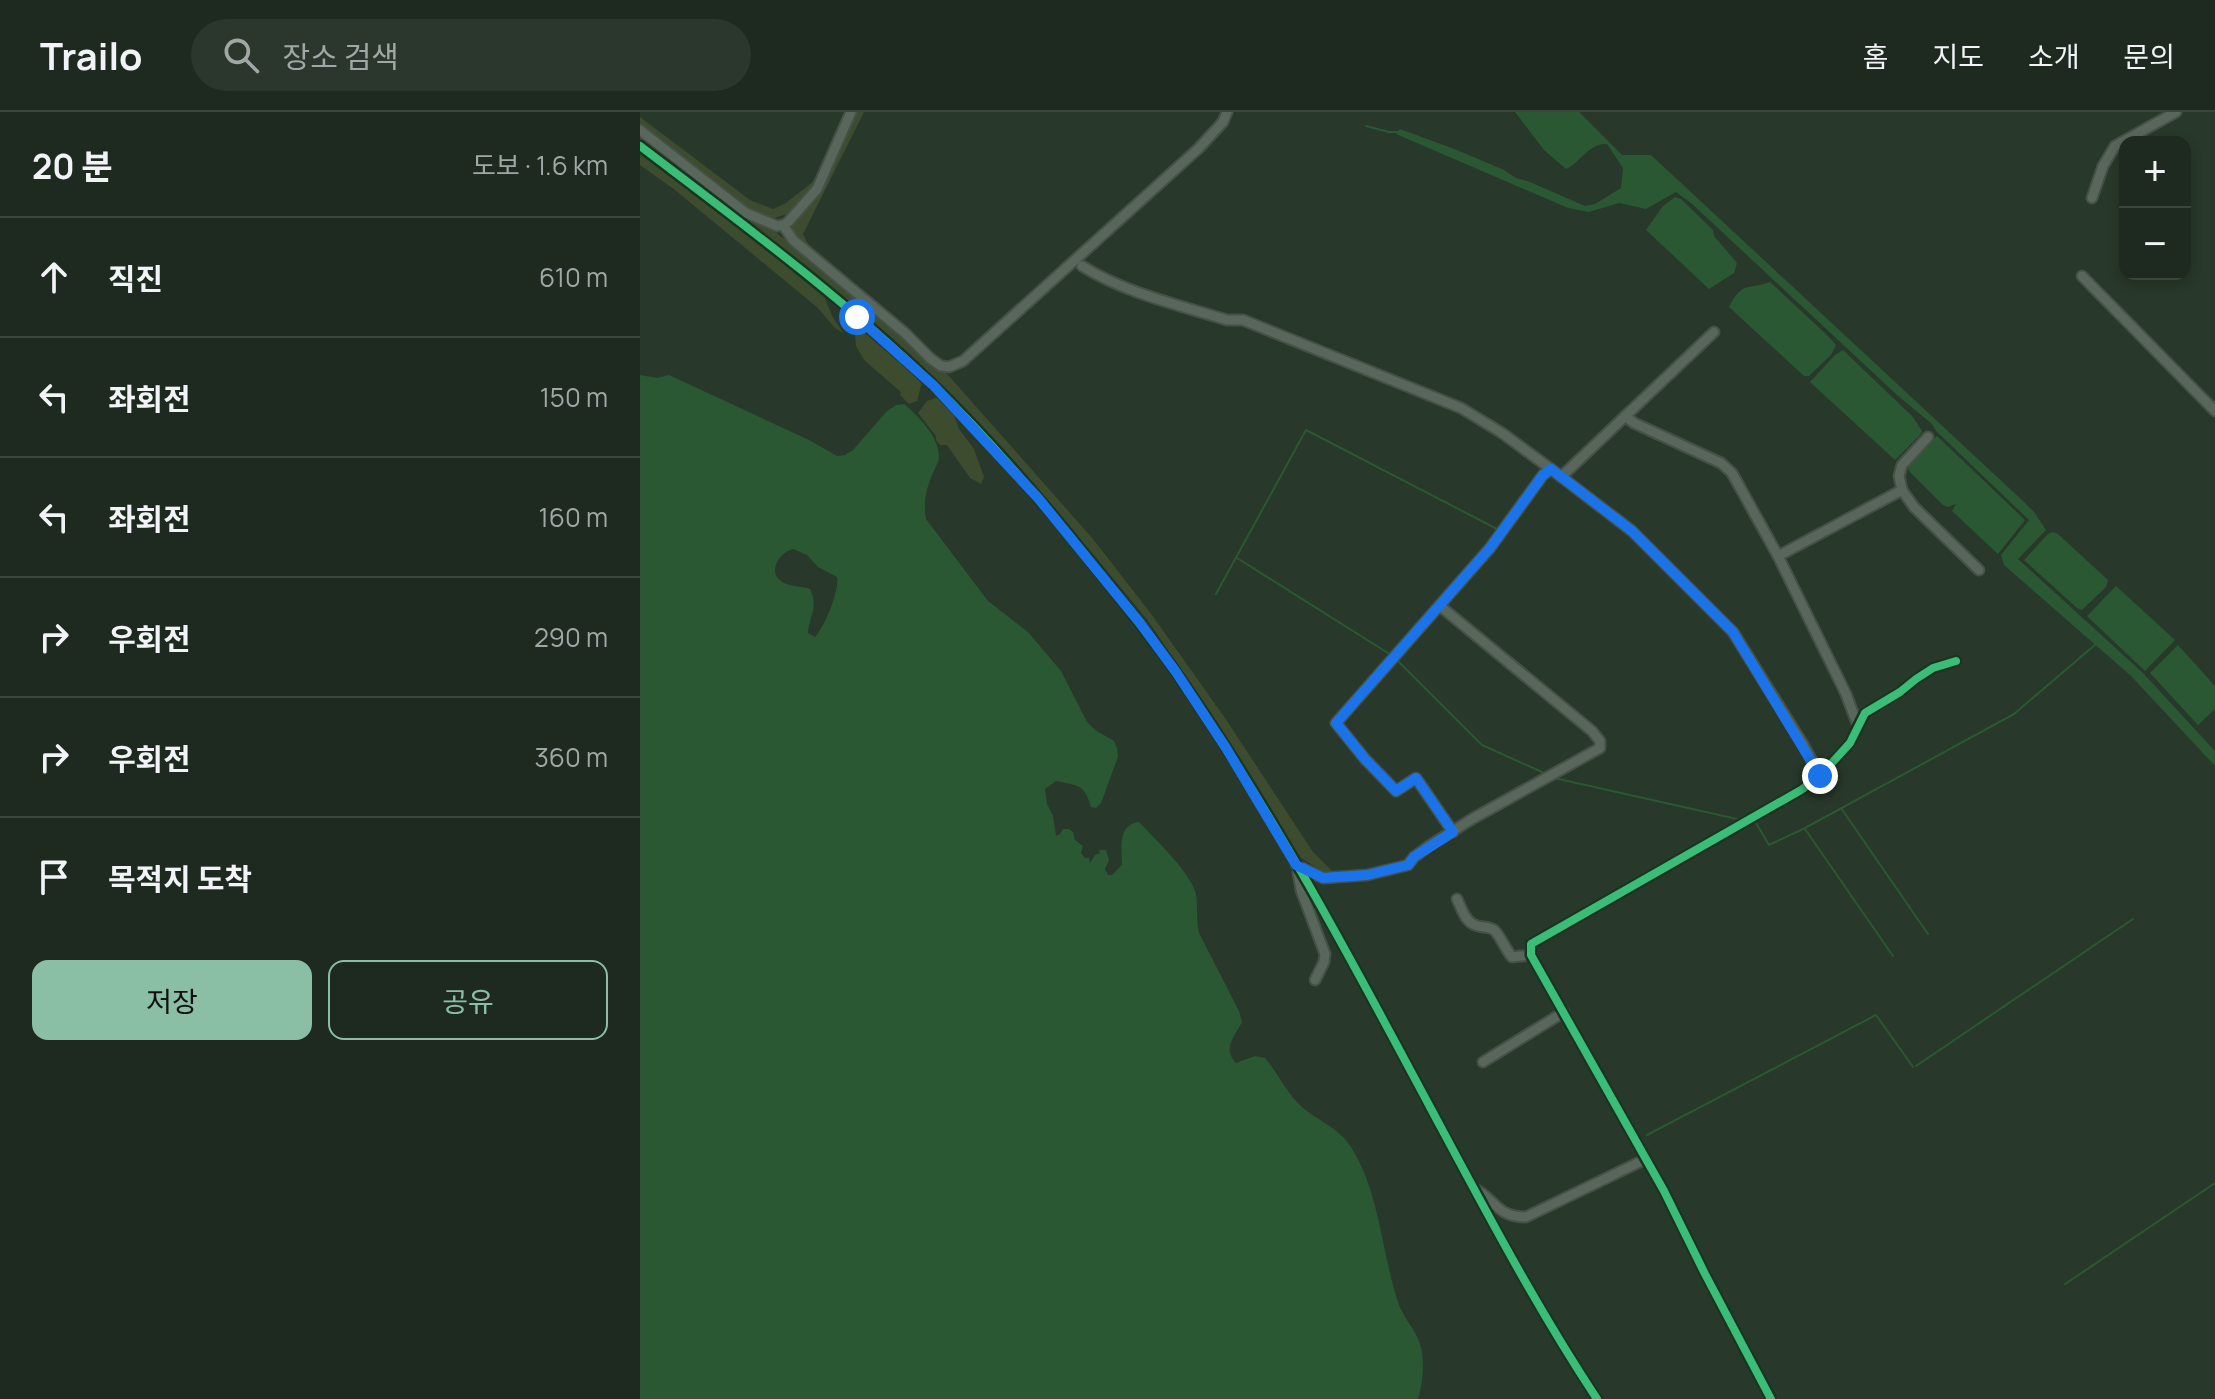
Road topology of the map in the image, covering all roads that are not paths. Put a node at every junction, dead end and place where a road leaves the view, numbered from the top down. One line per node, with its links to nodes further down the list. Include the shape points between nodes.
1 (851, 112): 9 (street, via 817,189)
2 (1227, 112): 9 (street, via 1199,148 963,361 949,367 931,359 793,240)
3 (2176, 112): 6 (street, via 2115,146)
4 (640, 130): 7 (street)
5 (640, 146): 8 (street)
6 (2092, 198)
7 (746, 213): 8 (street); 9 (street)
8 (729, 215): 26 (street, via 894,349 1038,498 1176,672)
9 (783, 225)
10 (1082, 266): 16 (street, via 1137,291 1227,320 1243,320 1461,408)
11 (2082, 276): 13 (street)
12 (1714, 332): 14 (street)
13 (2215, 411)
14 (1625, 416): 17 (street); 19 (street, via 1732,473)
15 (1928, 437): 18 (street, via 1902,465)
16 (1551, 469): 17 (street); 21 (street)
17 (1561, 477): 24 (street, via 1632,531 1733,632)
18 (1902, 490): 19 (street); 20 (street)
19 (1778, 556): 23 (street)
20 (1979, 570)
21 (1440, 606): 25 (street, via 1336,723 1396,791 1416,778); 25 (street, via 1592,731 1601,744)
22 (1956, 661): 23 (street, via 1916,679 1865,713)
23 (1858, 726): 24 (street)
24 (1820, 776): 28 (street, via 1531,944)
25 (1453, 832): 26 (street, via 1408,865 1367,875 1323,878)
26 (1296, 865): 29 (street, via 1325,954); 33 (street)
27 (1457, 899): 28 (street, via 1469,922 1496,932 1512,957)
28 (1531, 955): 30 (street)
29 (1315, 980)
30 (1564, 1012): 31 (street); 32 (street)
31 (1483, 1062)
32 (1646, 1159): 33 (street, via 1526,1217 1500,1211); 35 (street)
33 (1474, 1189): 34 (street)
34 (1597, 1399)
35 (1771, 1399)

